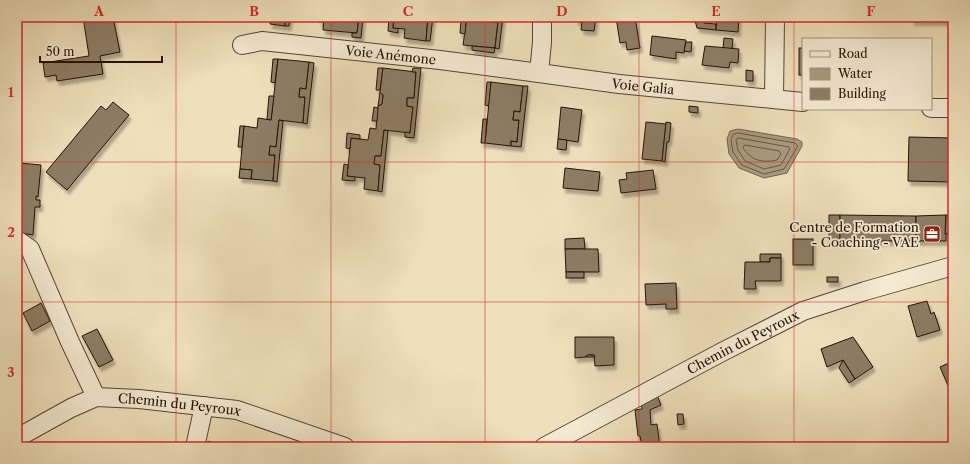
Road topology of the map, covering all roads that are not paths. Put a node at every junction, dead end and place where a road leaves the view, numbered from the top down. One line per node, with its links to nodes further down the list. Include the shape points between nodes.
1 (542, 17): 4 (street)
2 (775, 17): 5 (street)
3 (242, 44): 4 (street, Voie Anémone, via 262,41)
4 (539, 73): 5 (street, Voie Galia, via 619,84)
5 (774, 99): 6 (street, Voie Galia)
6 (802, 102)
7 (17, 240): 9 (street, via 30,249)
8 (953, 266): 14 (street, Chemin du Peyroux, via 803,311)
9 (96, 397): 10 (street, Chemin du Peyroux); 11 (street, Chemin du Peyroux, via 70,408)
10 (204, 406): 12 (street); 13 (street, Chemin du Peyroux, via 237,410)
11 (17, 438)
12 (195, 447)
13 (345, 447)
14 (544, 447)

